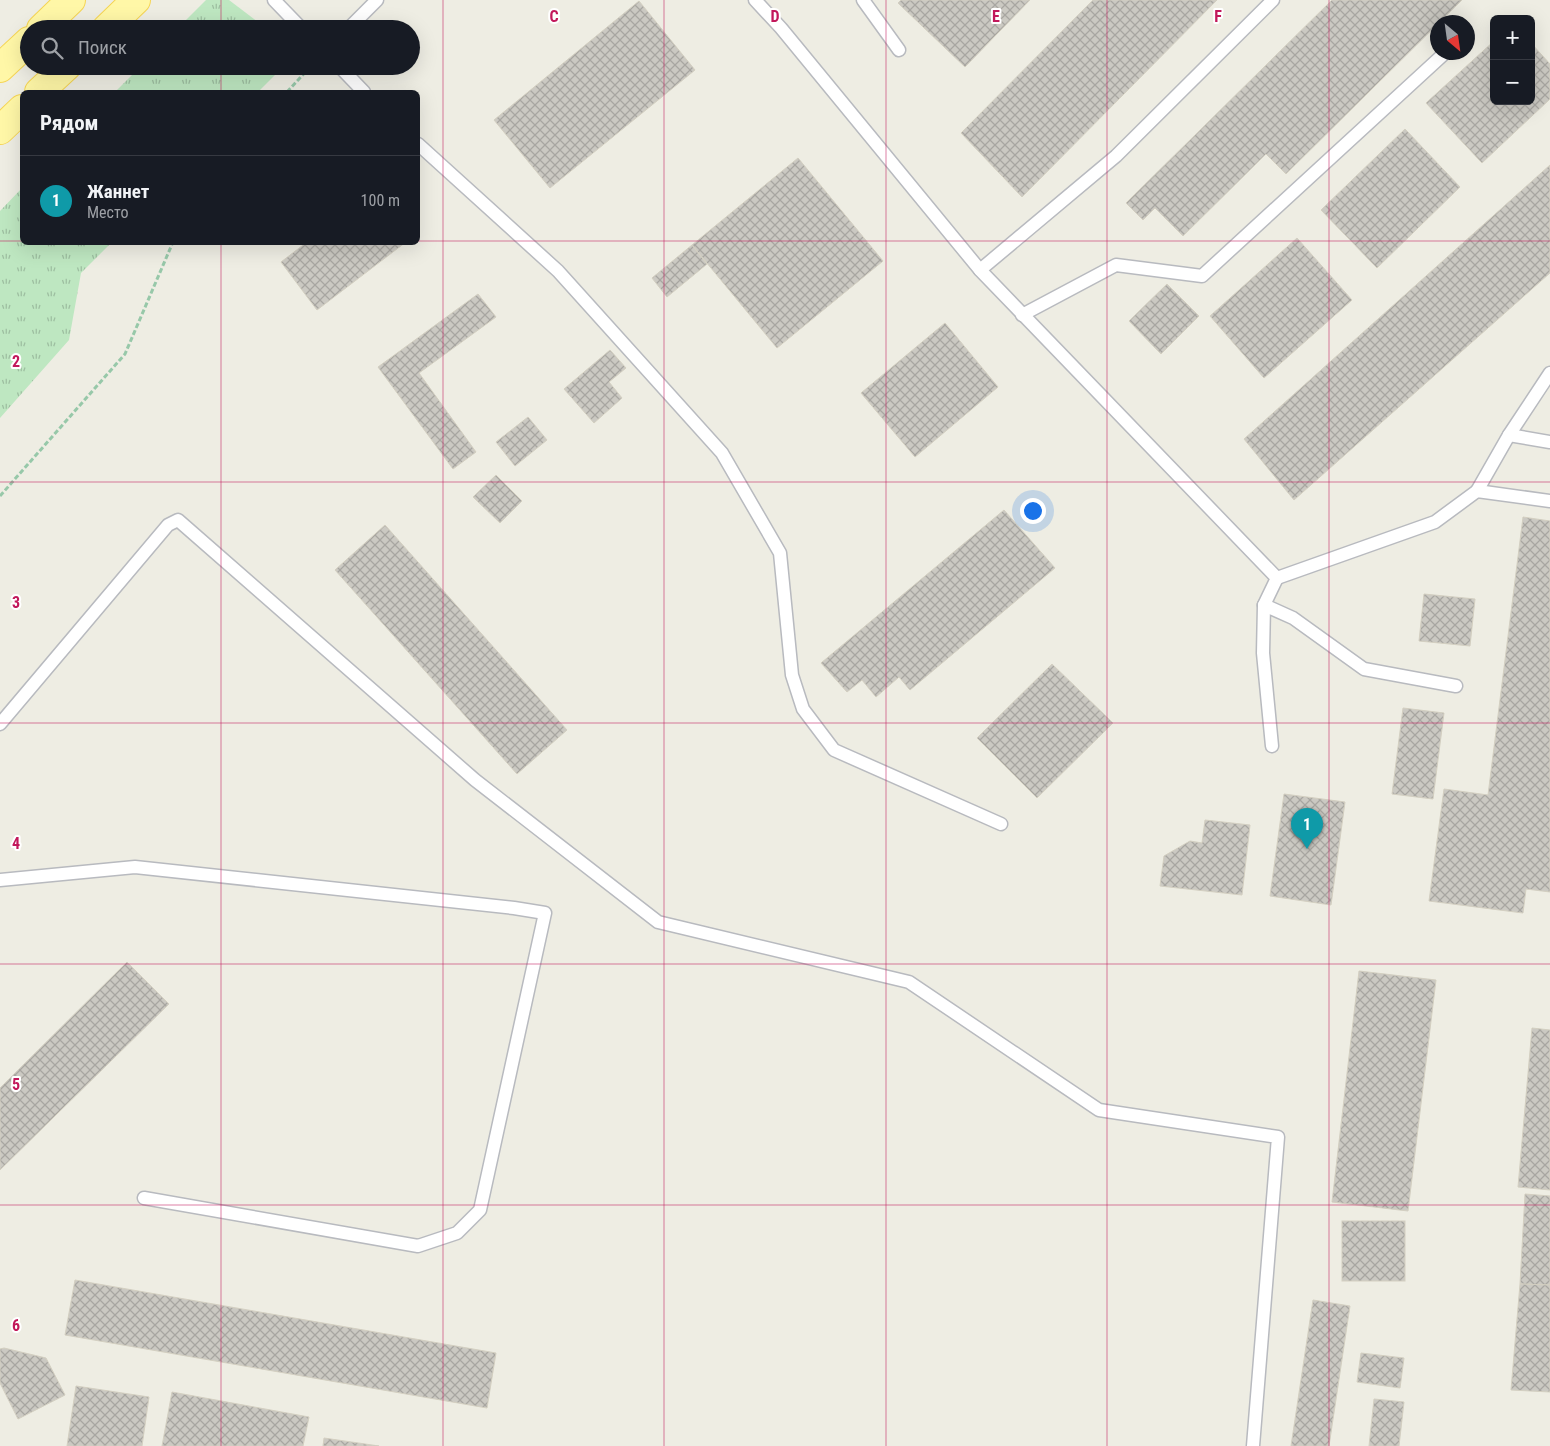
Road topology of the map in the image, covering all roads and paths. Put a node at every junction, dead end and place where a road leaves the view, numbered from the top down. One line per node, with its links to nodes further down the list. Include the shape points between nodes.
1 (72, 0): 8 (main road)
2 (136, 0): 9 (main road)
3 (274, 0): 10 (lane)
4 (377, 0): 11 (lane)
5 (755, 0): 26 (lane)
6 (863, 0): 13 (lane)
7 (1273, 0): 26 (lane, via 1116,156)
8 (51, 20)
9 (115, 20)
10 (293, 20)
11 (357, 20)
12 (20, 49): 15 (main road)
13 (899, 50)
14 (1437, 60): 27 (lane, via 1202,276 1116,265)
15 (0, 68)
16 (57, 75): 19 (main road)
17 (303, 75): 20 (path)
18 (348, 75): 21 (lane)
19 (41, 90)
20 (289, 90)
21 (362, 90)
22 (20, 111): 23 (main road)
23 (0, 130)
24 (420, 146): 39 (lane, via 558,272 722,453 780,553 792,675 803,709 834,750)
25 (172, 245): 32 (path, via 125,354)
26 (980, 270): 27 (lane)
27 (1022, 315): 34 (lane)
28 (1550, 373): 29 (lane)
29 (1509, 435): 30 (lane); 31 (lane)
30 (1550, 442)
31 (1477, 491): 33 (lane); 34 (lane, via 1435,522)
32 (0, 496)
33 (1550, 501)
34 (1277, 578): 35 (lane)
35 (1264, 605): 36 (lane, via 1293,618 1364,669); 38 (lane, via 1264,652)
36 (1456, 686)
37 (0, 724): 42 (lane, via 168,525 178,520 474,780 658,922 909,982 1099,1110 1278,1137)
38 (1272, 746)
39 (1001, 824)
40 (0, 880): 41 (lane, via 135,867 545,913 480,1210 458,1233 418,1246)
41 (144, 1198)
42 (1253, 1446)

